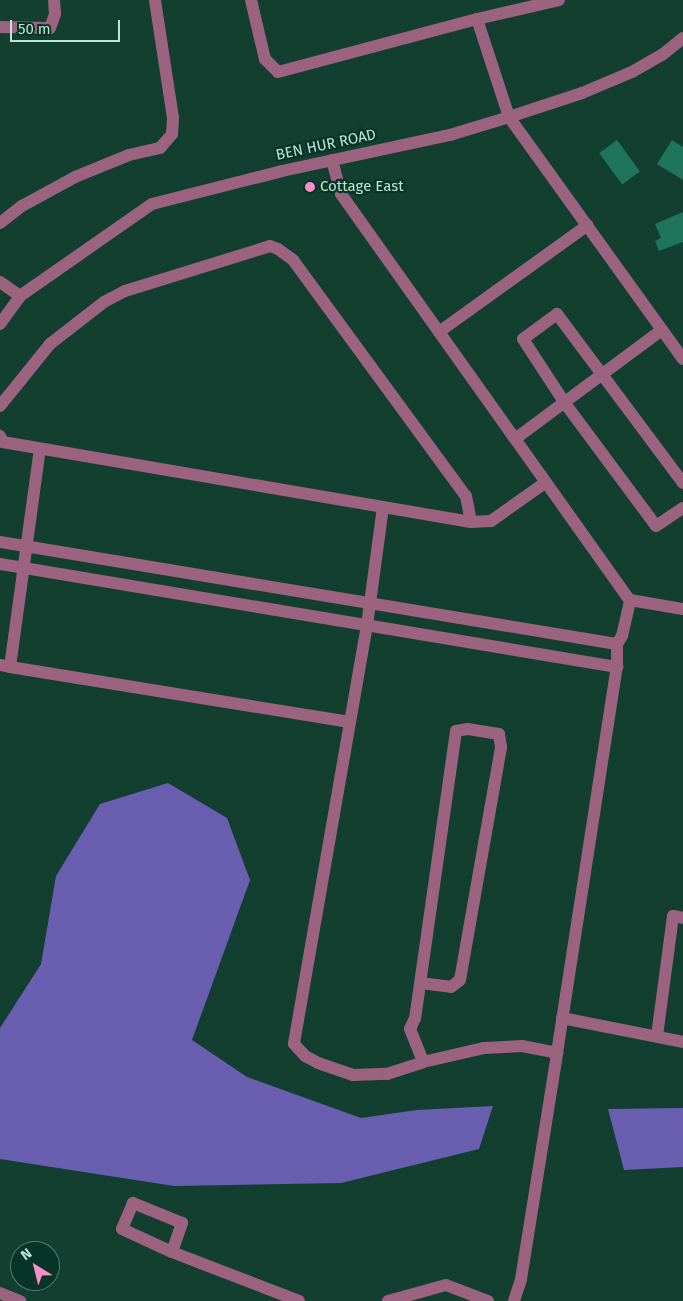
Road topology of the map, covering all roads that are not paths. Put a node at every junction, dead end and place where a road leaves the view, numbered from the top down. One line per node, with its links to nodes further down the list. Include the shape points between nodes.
1 (54, 0): 6 (street, via 55,14 50,28)
2 (155, 0): 10 (street, via 173,118 172,134 160,148 75,177 22,206)
3 (251, 0): 5 (street, via 265,59 278,72)
4 (560, 0): 5 (street)
5 (477, 19): 8 (street)
6 (0, 27)
7 (683, 38): 8 (street, BEN HUR ROAD, via 632,72 582,93)
8 (509, 117): 9 (street, BEN HUR ROAD, via 450,135); 11 (street)
9 (332, 160): 13 (street, BEN HUR ROAD, via 152,204); 16 (street, via 341,194)
10 (0, 224)
11 (588, 225): 15 (street); 16 (street)
12 (0, 282): 13 (street)
13 (20, 296): 14 (street, BEN HUR ROAD)
14 (1, 320)
15 (662, 330): 17 (street); 18 (street)
16 (439, 332): 22 (street)
17 (683, 359)
18 (602, 375): 19 (street); 19 (street, via 557,314 523,339); 25 (street)
19 (564, 402): 22 (street); 27 (street, via 656,526)
20 (0, 406): 28 (street, via 50,344 104,302 125,291 270,246 293,260 466,496)
21 (0, 436): 23 (street, via 4,442)
22 (515, 439): 24 (street)
23 (40, 449): 26 (street); 30 (street)
24 (546, 482): 28 (street, via 491,521); 33 (street)
25 (683, 483)
26 (383, 507): 28 (street); 34 (street)
27 (683, 508)
28 (471, 522)
29 (0, 542): 30 (street)
30 (27, 546): 32 (street); 34 (street)
31 (0, 564): 32 (street)
32 (23, 567): 36 (street); 38 (street)
33 (630, 600): 35 (street); 37 (street, via 622,636)
34 (370, 602): 36 (street); 37 (street)
35 (683, 609)
36 (367, 625): 39 (street); 40 (street)
37 (617, 644): 39 (street)
38 (5, 666): 40 (street)
39 (617, 667): 43 (street)
40 (350, 722): 47 (street, via 294,1044 305,1056 318,1063 353,1075 387,1074)
41 (683, 918): 44 (street, via 673,916)
42 (420, 983): 42 (street, via 456,731 468,729 499,734 501,747 460,980 452,987); 47 (street, via 415,1018 410,1029)
43 (562, 1018): 44 (street); 46 (street)
44 (657, 1036): 45 (street)
45 (683, 1042)
46 (557, 1053): 47 (street, via 522,1046 484,1048); 54 (street, via 521,1279)
47 (423, 1062)
48 (172, 1252): 48 (street, via 122,1229 133,1203 182,1223); 51 (street)
49 (0, 1293): 50 (street)
50 (20, 1301)
51 (299, 1301)
52 (388, 1301): 53 (street, via 446,1285)
53 (488, 1301)
54 (514, 1301)

